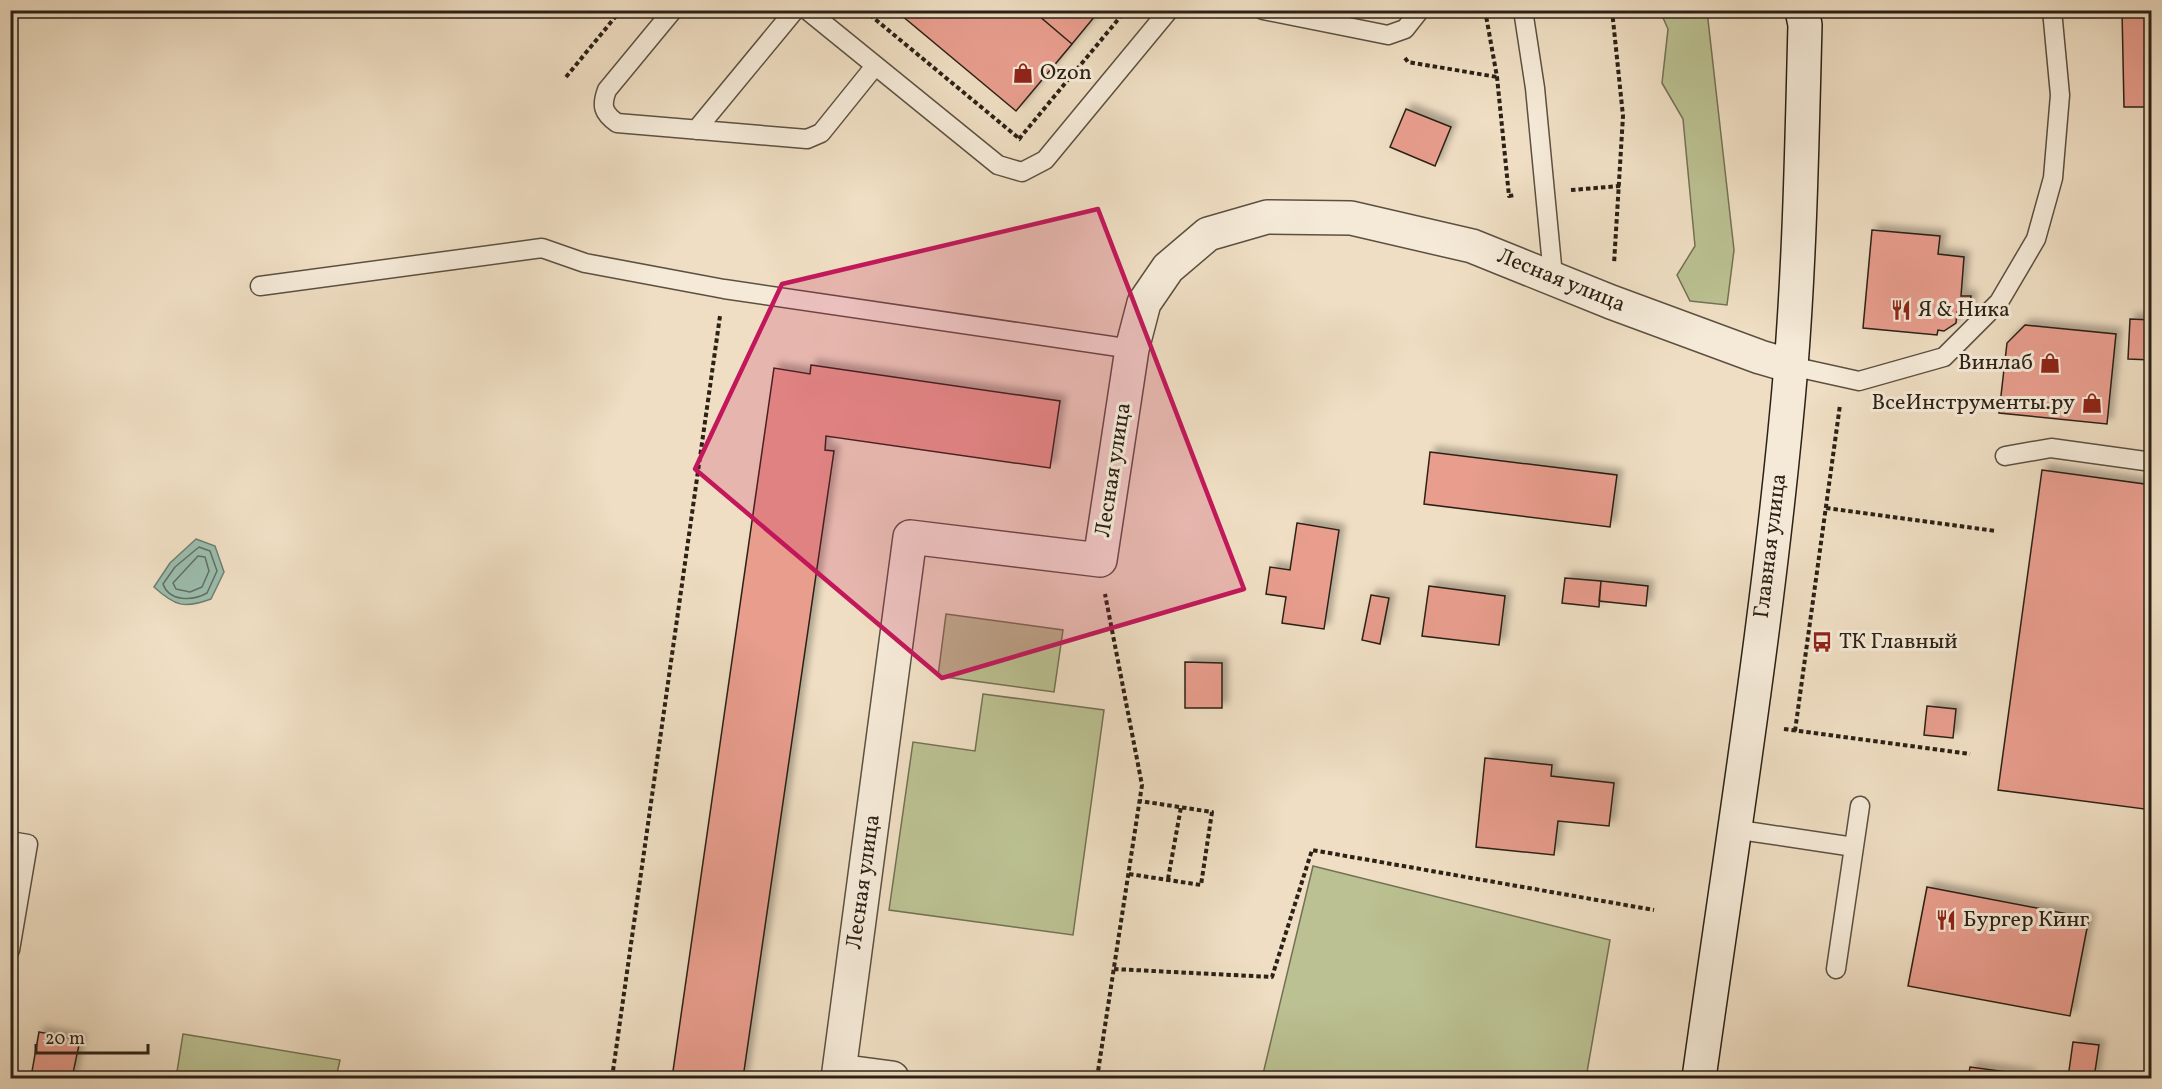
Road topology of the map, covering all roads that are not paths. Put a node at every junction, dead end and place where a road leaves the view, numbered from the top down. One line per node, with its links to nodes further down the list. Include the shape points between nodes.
1 (673, 10): 12 (lane, via 607,90 602,103 606,115 617,123)
2 (795, 10): 12 (lane)
3 (807, 10): 11 (lane)
4 (1169, 10): 11 (lane, via 1045,160 1022,172 998,165)
5 (1263, 10): 10 (lane)
6 (1420, 10): 10 (lane, via 1405,29 1388,35)
7 (1523, 10): 13 (lane, via 1535,88)
8 (1802, 10): 16 (street, Главная улица, via 1805,25 1800,224)
9 (2052, 10): 16 (lane, via 2060,95 2053,178 2036,239 1999,302 1944,357 1859,381)
10 (1295, 13)
11 (875, 66): 12 (lane, via 821,133 807,139)
12 (696, 129)
13 (1553, 276): 15 (street, Лесная улица, via 1472,246 1351,218 1267,217 1208,234 1168,268 1144,303); 16 (street, Лесная улица, via 1611,302)
14 (260, 286): 15 (lane, via 542,248 585,263 724,289)
15 (1132, 349): 25 (street, Лесная улица, via 1100,560 910,537 839,1071)
16 (1791, 366): 20 (street, Главная улица, via 1772,550)
17 (2005, 456): 18 (lane, via 2051,448)
18 (2151, 462)
19 (1860, 806): 22 (lane)
20 (1733, 829): 22 (lane); 26 (street, Главная улица)
21 (10, 841): 23 (lane, via 28,844)
22 (1854, 847): 24 (lane)
23 (10, 950)
24 (1836, 969)
25 (892, 1078)
26 (1699, 1078)

